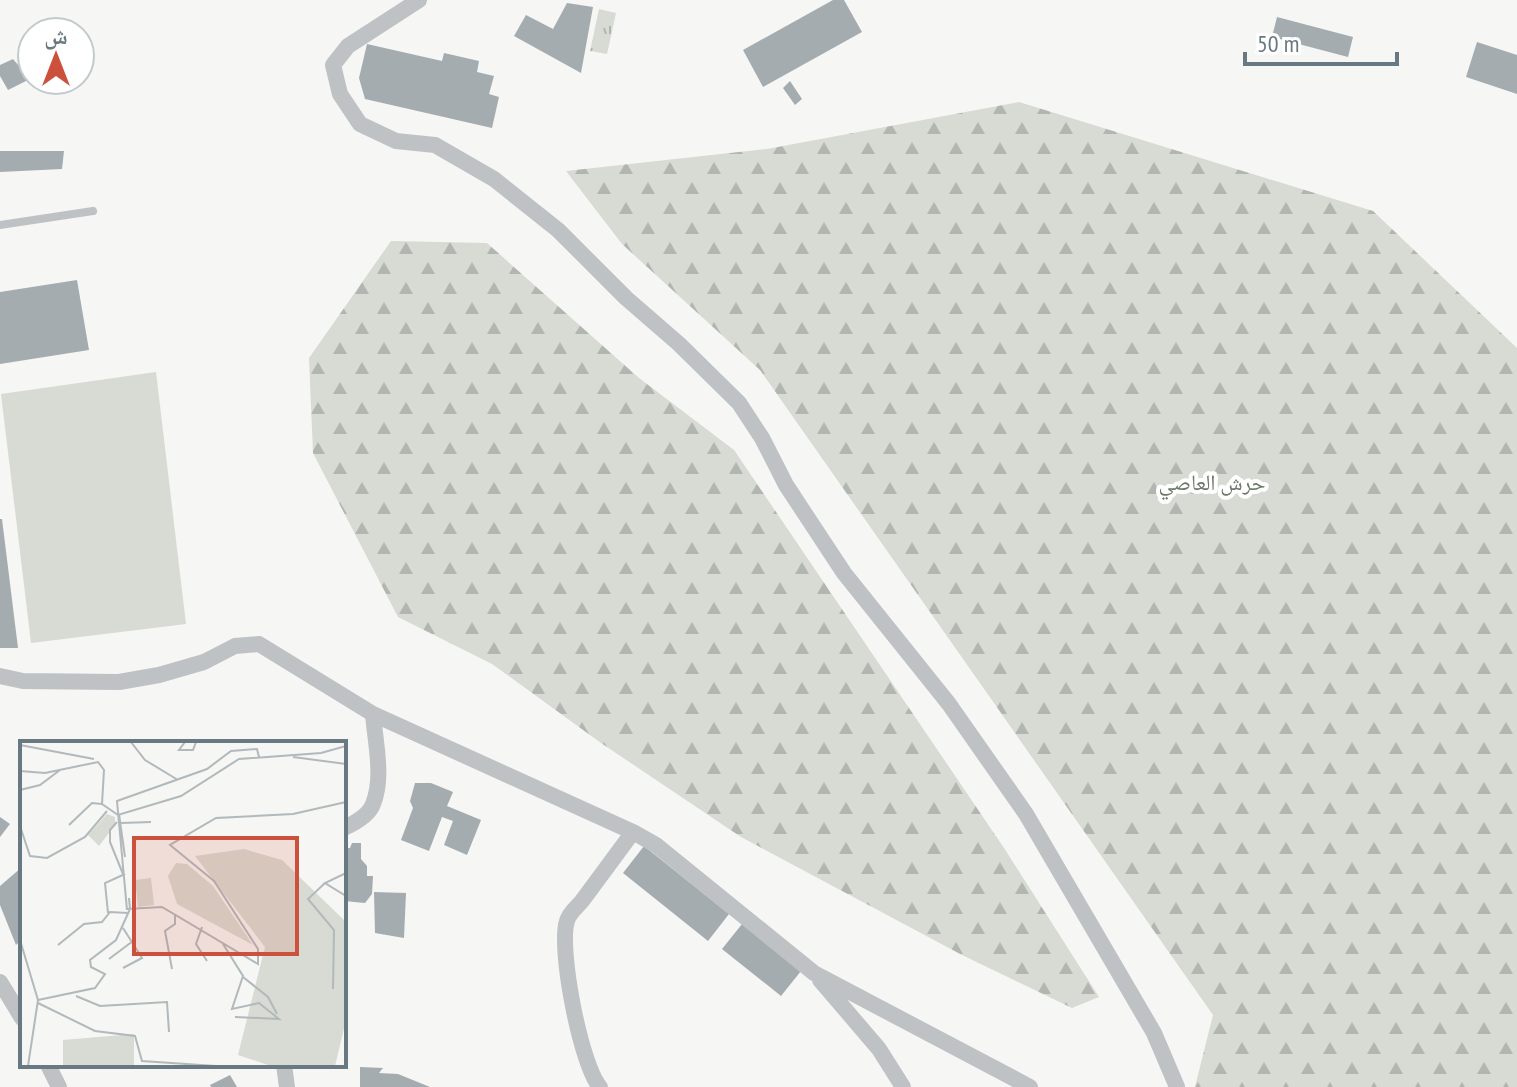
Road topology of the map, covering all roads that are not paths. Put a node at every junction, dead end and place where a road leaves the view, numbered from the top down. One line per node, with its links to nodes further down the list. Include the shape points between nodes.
1 (419, 0): 18 (street, via 348,46 333,65 340,94 360,124 396,141 435,145 494,179 558,230 739,403 844,573 949,704 1026,814 1136,1001)
2 (93, 211): 3 (lane)
3 (0, 225)
4 (0, 676): 5 (street, via 119,682 204,662 235,646 259,644)
5 (373, 714): 6 (street, via 373,806); 7 (street)
6 (346, 827)
7 (633, 832): 8 (street); 15 (street, via 567,918 569,986 581,1040)
8 (814, 973): 16 (street, via 879,1049); 17 (street)
9 (0, 982): 10 (street)
10 (20, 1015)
11 (49, 1067): 13 (street)
12 (284, 1067): 14 (street)
13 (59, 1087)
14 (287, 1087)
15 (600, 1087)
16 (903, 1087)
17 (1030, 1087)
18 (1177, 1087)

